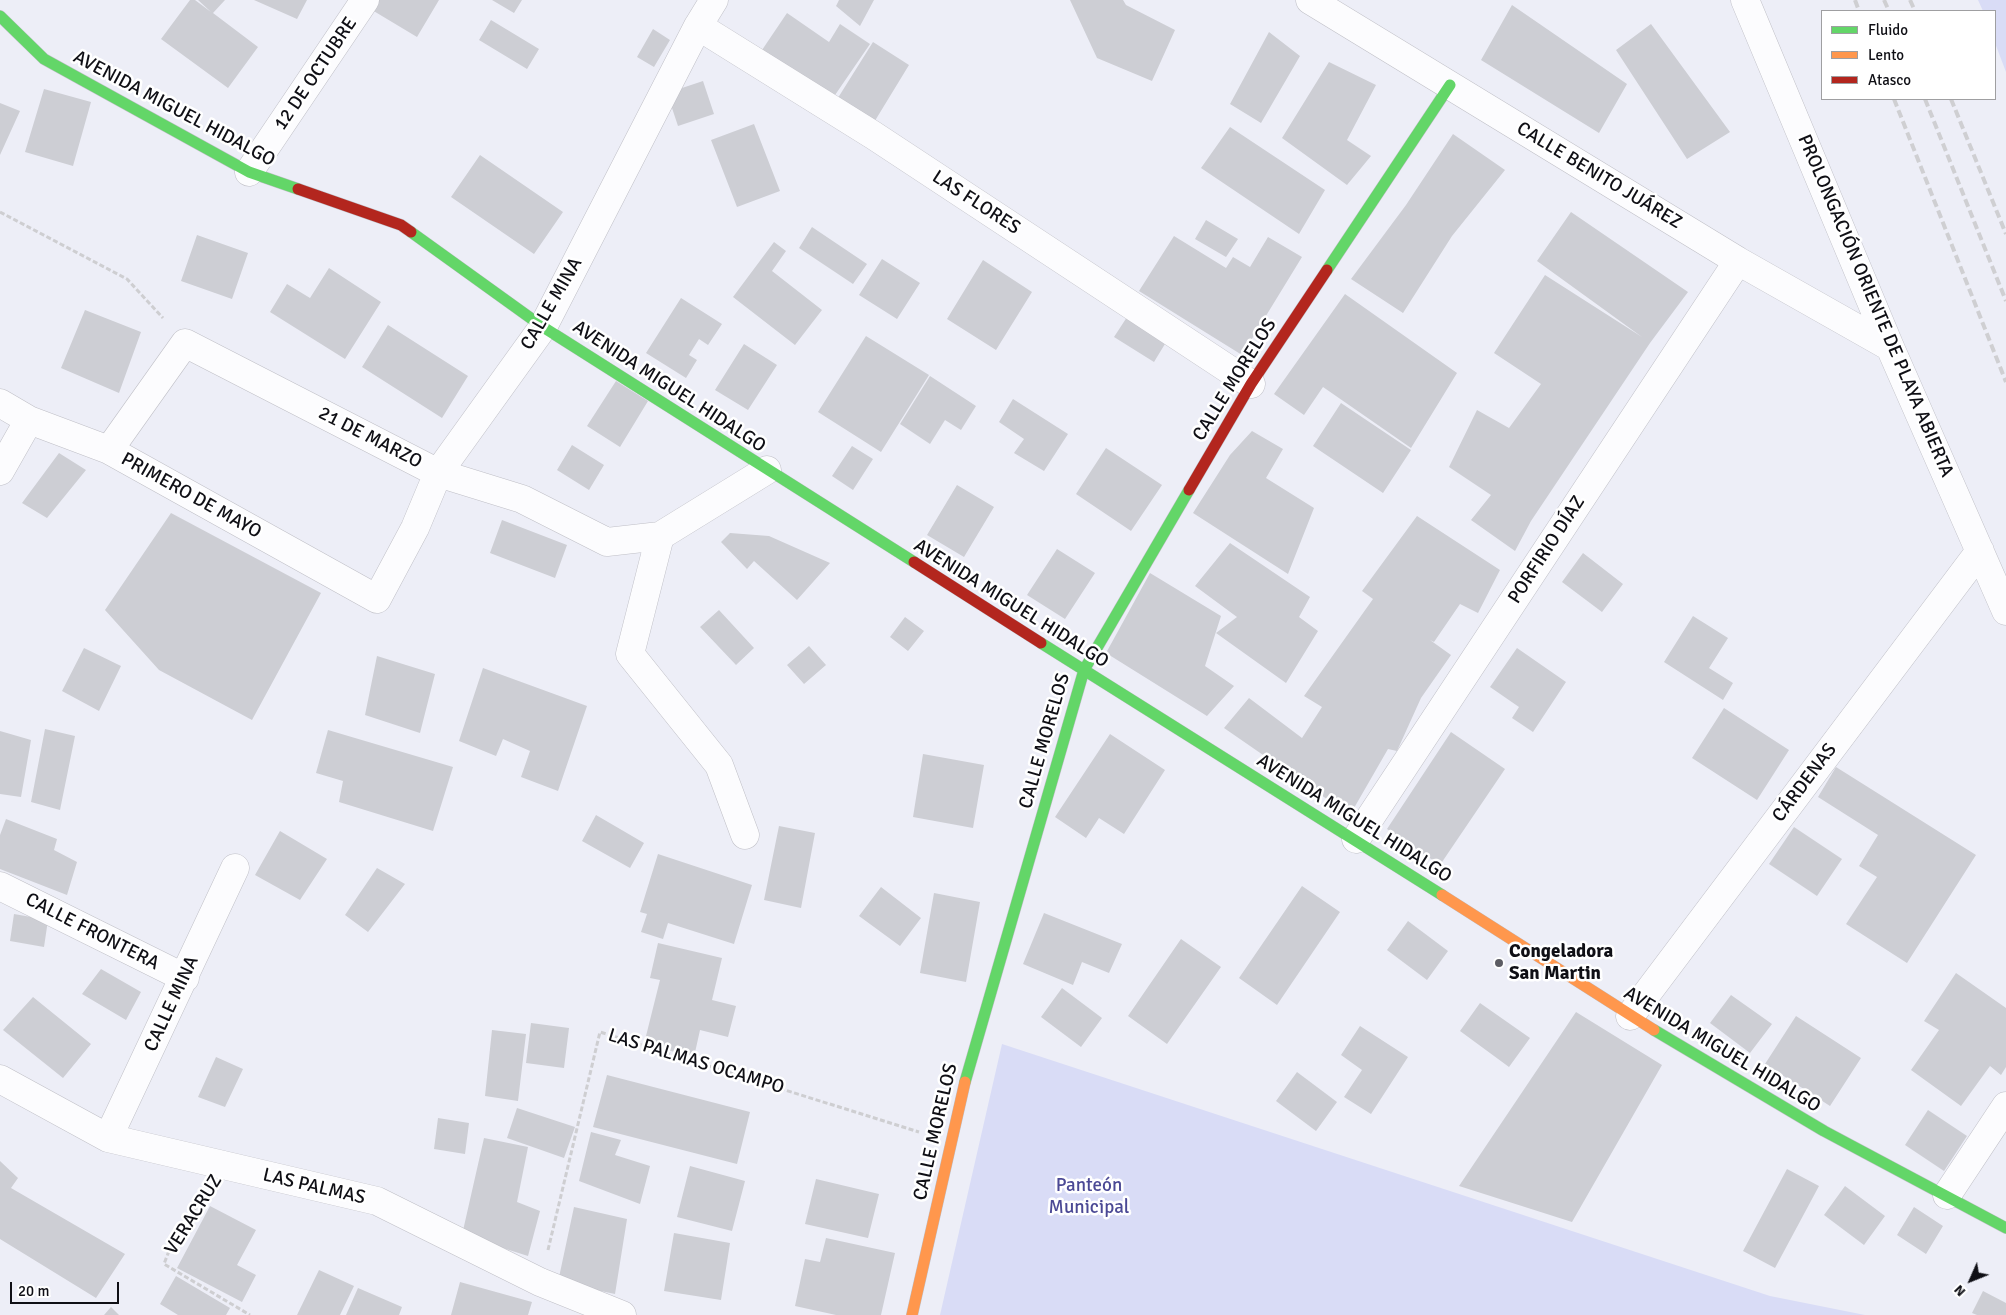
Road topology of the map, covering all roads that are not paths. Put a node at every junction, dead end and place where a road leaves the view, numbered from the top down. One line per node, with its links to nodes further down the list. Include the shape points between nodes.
1 (365, 0): 8 (street, 12 DE OCTUBRE)
2 (714, 0): 6 (street, CALLE MINA)
3 (1310, 0): 7 (street, CALLE BENITO JUÁREZ)
4 (1746, 0): 11 (street, PROLONGACIÓN ORIENTE DE PLAYA ABIERTA)
5 (0, 16): 8 (street, AVENIDA MIGUEL HIDALGO, via 44,59)
6 (698, 26): 10 (street, CALLE MINA); 12 (street, LAS FLORES, via 873,135)
7 (1450, 85): 9 (street, CALLE BENITO JUÁREZ); 12 (street, CALLE MORELOS)
8 (249, 172): 10 (street, AVENIDA MIGUEL HIDALGO, via 401,225)
9 (1738, 261): 11 (street, CALLE BENITO JUÁREZ); 25 (street, PORFIRIO DÍAZ)
10 (543, 327): 16 (street, AVENIDA MIGUEL HIDALGO); 18 (street, CALLE MINA)
11 (1890, 347): 20 (street, PROLONGACIÓN ORIENTE DE PLAYA ABIERTA)
12 (1251, 384): 23 (street, CALLE MORELOS)
13 (0, 403): 14 (street, PRIMERO DE MAYO)
14 (30, 420): 15 (street, PRIMERO DE MAYO); 17 (street)
15 (109, 450): 18 (street, 21 DE MARZO, via 185,343); 21 (street, PRIMERO DE MAYO)
16 (767, 470): 19 (street, 21 DE MARZO); 23 (street, AVENIDA MIGUEL HIDALGO)
17 (0, 471)
18 (438, 472): 19 (street, 21 DE MARZO, via 522,499 607,542); 21 (street, CALLE MINA, via 415,528)
19 (660, 536): 24 (street, via 630,654 719,766)
20 (1980, 551): 22 (street, PROLONGACIÓN ORIENTE DE PLAYA ABIERTA); 29 (street, CÁRDENAS)
21 (377, 599)
22 (2006, 611)
23 (1084, 670): 25 (street, AVENIDA MIGUEL HIDALGO); 36 (street, CALLE MORELOS, via 968,1067)
24 (745, 835)
25 (1356, 839): 29 (street, AVENIDA MIGUEL HIDALGO)
26 (235, 868): 28 (street, CALLE MINA)
27 (0, 886): 28 (street, CALLE FRONTERA)
28 (184, 978): 32 (street, CALLE MINA)
29 (1630, 1016): 33 (street, AVENIDA MIGUEL HIDALGO, via 1824,1131)
30 (0, 1079): 32 (street, LAS PALMAS)
31 (2006, 1106): 33 (street)
32 (108, 1138): 35 (street, LAS PALMAS, via 377,1201 540,1282)
33 (1947, 1195): 34 (street, AVENIDA MIGUEL HIDALGO)
34 (2006, 1228)
35 (622, 1315)
36 (912, 1315)

